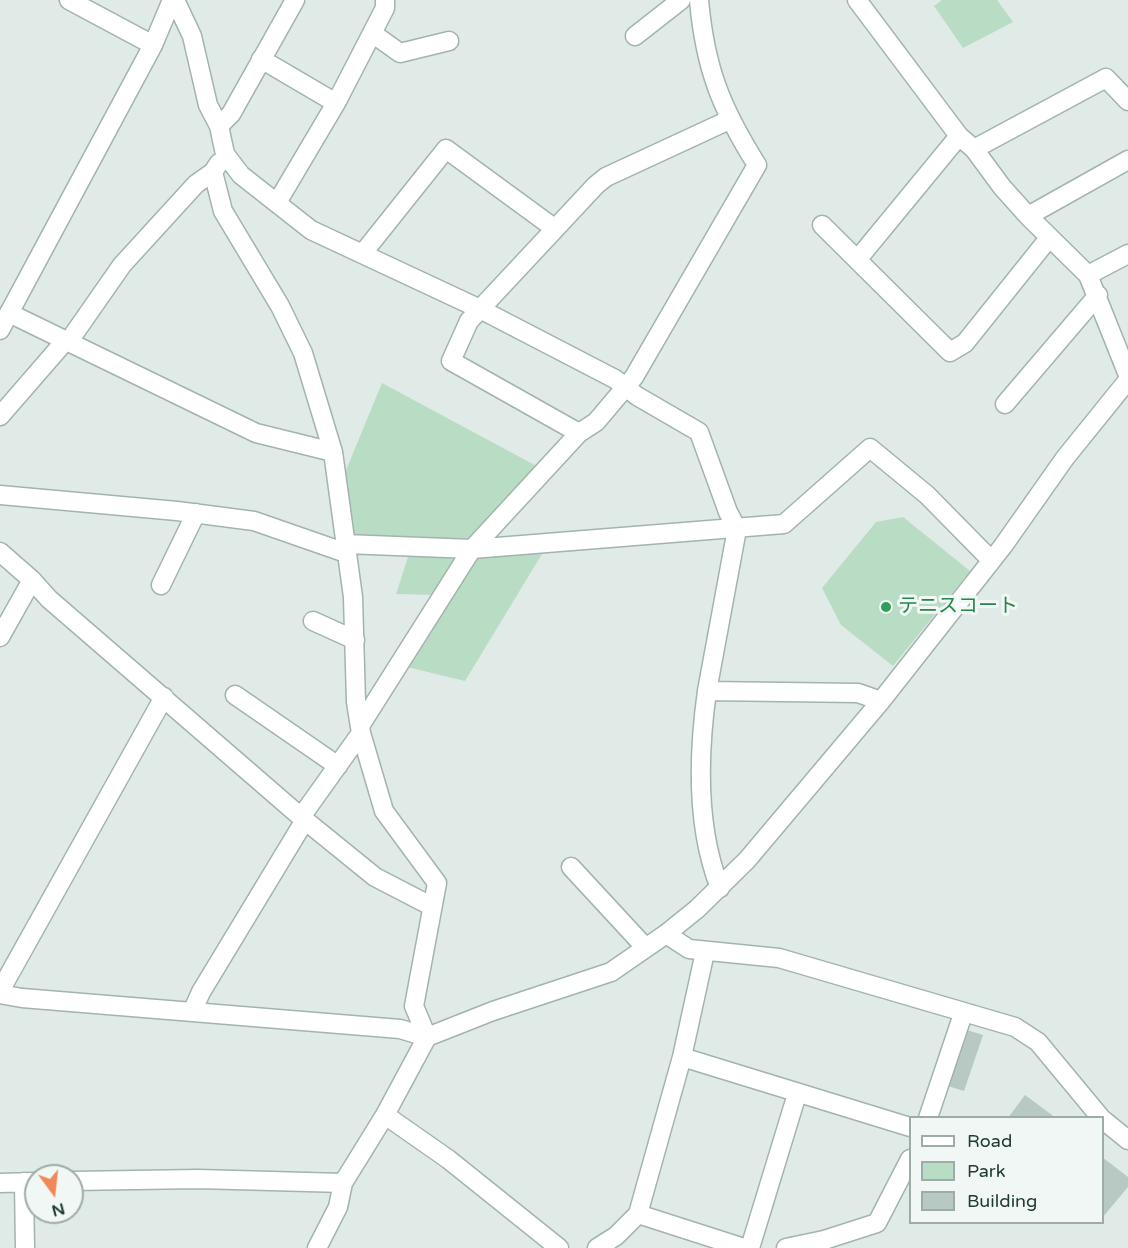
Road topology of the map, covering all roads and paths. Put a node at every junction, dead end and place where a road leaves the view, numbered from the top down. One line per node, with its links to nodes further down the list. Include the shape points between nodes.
1 (69, 0): 11 (street)
2 (173, 0): 11 (street); 16 (street, via 192,36 208,105)
3 (295, 0): 12 (street)
4 (385, 0): 8 (street)
5 (681, 0): 9 (street)
6 (699, 0): 15 (street, via 707,63)
7 (857, 0): 17 (street)
8 (372, 33): 10 (street, via 400,53); 14 (street)
9 (635, 36)
10 (449, 41)
11 (153, 45): 33 (street)
12 (261, 59): 14 (street); 16 (street, via 231,114)
13 (1128, 101): 18 (street, via 1106,78)
14 (336, 103): 22 (street)
15 (729, 120): 25 (street, via 606,177); 38 (street, via 757,165)
16 (219, 126): 19 (street)
17 (959, 136): 18 (street); 29 (street)
18 (974, 149): 23 (street)
19 (225, 154): 21 (street); 22 (street, via 241,175)
20 (1128, 160): 23 (street)
21 (213, 172): 35 (street, via 196,184 122,265); 42 (street, via 223,210 303,353)
22 (278, 201): 27 (street, via 311,230)
23 (1028, 216): 26 (street)
24 (822, 225): 29 (street)
25 (554, 228): 27 (street, via 446,149); 32 (street)
26 (1049, 238): 29 (street, via 965,343 950,352); 30 (street)
27 (363, 253): 32 (street)
28 (1128, 254): 30 (street)
29 (857, 260)
30 (1088, 275): 31 (street)
31 (1098, 295): 36 (street); 39 (street)
32 (480, 309): 38 (street); 41 (street, via 469,321 451,361)
33 (9, 313): 34 (street); 35 (street)
34 (0, 330)
35 (68, 340): 40 (street); 42 (street, via 256,433)
36 (1128, 375)
37 (1128, 380): 49 (street)
38 (626, 387): 41 (street, via 596,422); 45 (street, via 699,432)
39 (1005, 404)
40 (0, 416)
41 (579, 433): 47 (street)
42 (333, 453): 46 (street)
43 (0, 495): 44 (street)
44 (195, 513): 46 (street, via 254,522); 51 (street)
45 (737, 529): 47 (street); 49 (street, via 784,524 870,448 927,495); 55 (street)
46 (345, 549): 47 (street); 54 (street)
47 (472, 549): 59 (street)
48 (0, 552): 50 (street)
49 (991, 560): 58 (street)
50 (32, 580): 53 (street); 57 (street)
51 (161, 585)
52 (314, 621): 54 (street)
53 (0, 637)
54 (355, 640): 59 (street, via 356,702)
55 (707, 691): 58 (street, via 858,693); 63 (street, via 703,723 703,820 710,862)
56 (235, 695): 60 (street)
57 (164, 698): 61 (street); 68 (street)
58 (881, 701): 63 (street)
59 (361, 730): 60 (street); 64 (street, via 384,811 437,883)
60 (338, 766): 61 (street)
61 (303, 819): 64 (street, via 375,877); 69 (street)
62 (571, 867): 66 (street)
63 (720, 888): 65 (street)
64 (431, 906): 71 (street, via 414,1006)
65 (666, 934): 66 (street); 67 (street, via 689,949)
66 (645, 947): 71 (street, via 612,972)
67 (705, 952): 70 (street, via 779,958); 72 (street)
68 (0, 992): 69 (street, via 22,999)
69 (192, 1011): 71 (street, via 400,1029)
70 (963, 1014): 75 (street); 76 (street, via 1015,1027 1038,1042)
71 (427, 1037): 74 (street)
72 (681, 1057): 73 (street); 85 (street)
73 (797, 1094): 78 (street); 92 (street)
74 (385, 1115): 84 (street); 89 (street, via 448,1159)
75 (929, 1116)
76 (1100, 1116)
77 (1104, 1120): 79 (street)
78 (909, 1127)
79 (1128, 1140)
80 (909, 1161): 93 (street, via 877,1222)
81 (84, 1181): 84 (street)
82 (24, 1182): 83 (street)
83 (0, 1183)
84 (343, 1183): 88 (street, via 338,1207)
85 (638, 1214): 90 (street); 91 (street)
86 (27, 1224): 87 (street)
87 (25, 1248)
88 (317, 1248)
89 (559, 1248)
90 (597, 1248)
91 (744, 1248)
92 (750, 1248)
93 (786, 1248)

